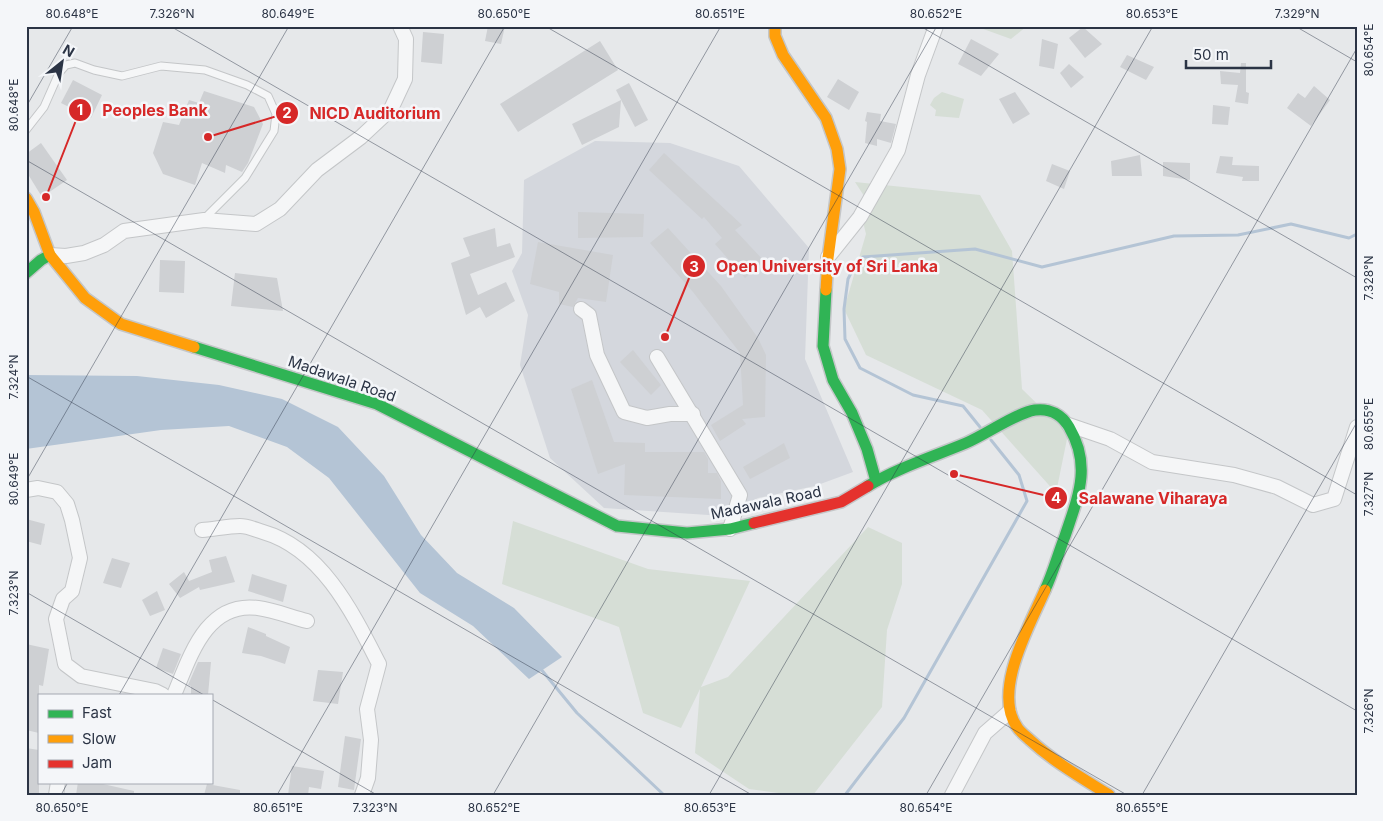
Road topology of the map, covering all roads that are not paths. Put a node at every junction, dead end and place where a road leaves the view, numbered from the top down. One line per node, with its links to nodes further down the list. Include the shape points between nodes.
1 (400, 26): 6 (street, via 406,39 405,79 391,109 361,137 317,170 280,209 256,224)
2 (775, 26): 8 (main road, via 775,36 783,55 826,118 837,149 840,169)
3 (936, 26): 8 (street, via 918,75 898,150 860,217)
4 (26, 130): 6 (lane, via 44,107 59,73 66,65 75,63 122,76 160,66 205,70 247,85 268,96 276,114 274,131 245,178)
5 (26, 198): 7 (main road, Madawala Road)
6 (204, 220): 7 (street, via 124,231 104,245 84,253)
7 (50, 255): 9 (main road); 17 (main road, Madawala Road, via 85,298 121,324 378,404 618,526 687,533)
8 (828, 258): 15 (main road, via 823,346 833,380 852,413)
9 (26, 273)
10 (581, 309): 12 (street, via 589,315 597,354 624,412 646,418)
11 (657, 357): 12 (street)
12 (692, 414): 17 (street, via 740,495)
13 (1069, 425): 14 (street, via 1110,439 1152,462 1234,475 1277,487 1313,505 1334,499); 15 (main road, Madawala Road, via 1056,413 1035,410); 22 (main road, via 1081,456 1081,488 1050,579 1014,665 1008,690)
14 (1357, 427)
15 (876, 480): 17 (main road, Madawala Road, via 841,502)
16 (26, 490): 20 (street, via 38,488 57,492 67,504 72,520 80,558 72,591 63,599 56,619 65,664 81,676)
17 (730, 529)
18 (202, 530): 23 (street, via 242,526 272,535 298,550 323,571 362,630 379,664 367,709 371,740 368,778)
19 (307, 621): 21 (street, via 257,608 231,609 219,615 198,640)
20 (161, 694)
21 (174, 694)
22 (1009, 712): 24 (street, via 985,733); 25 (main road, via 1017,728 1047,755)
23 (362, 795)
24 (952, 795)
25 (1109, 795)

